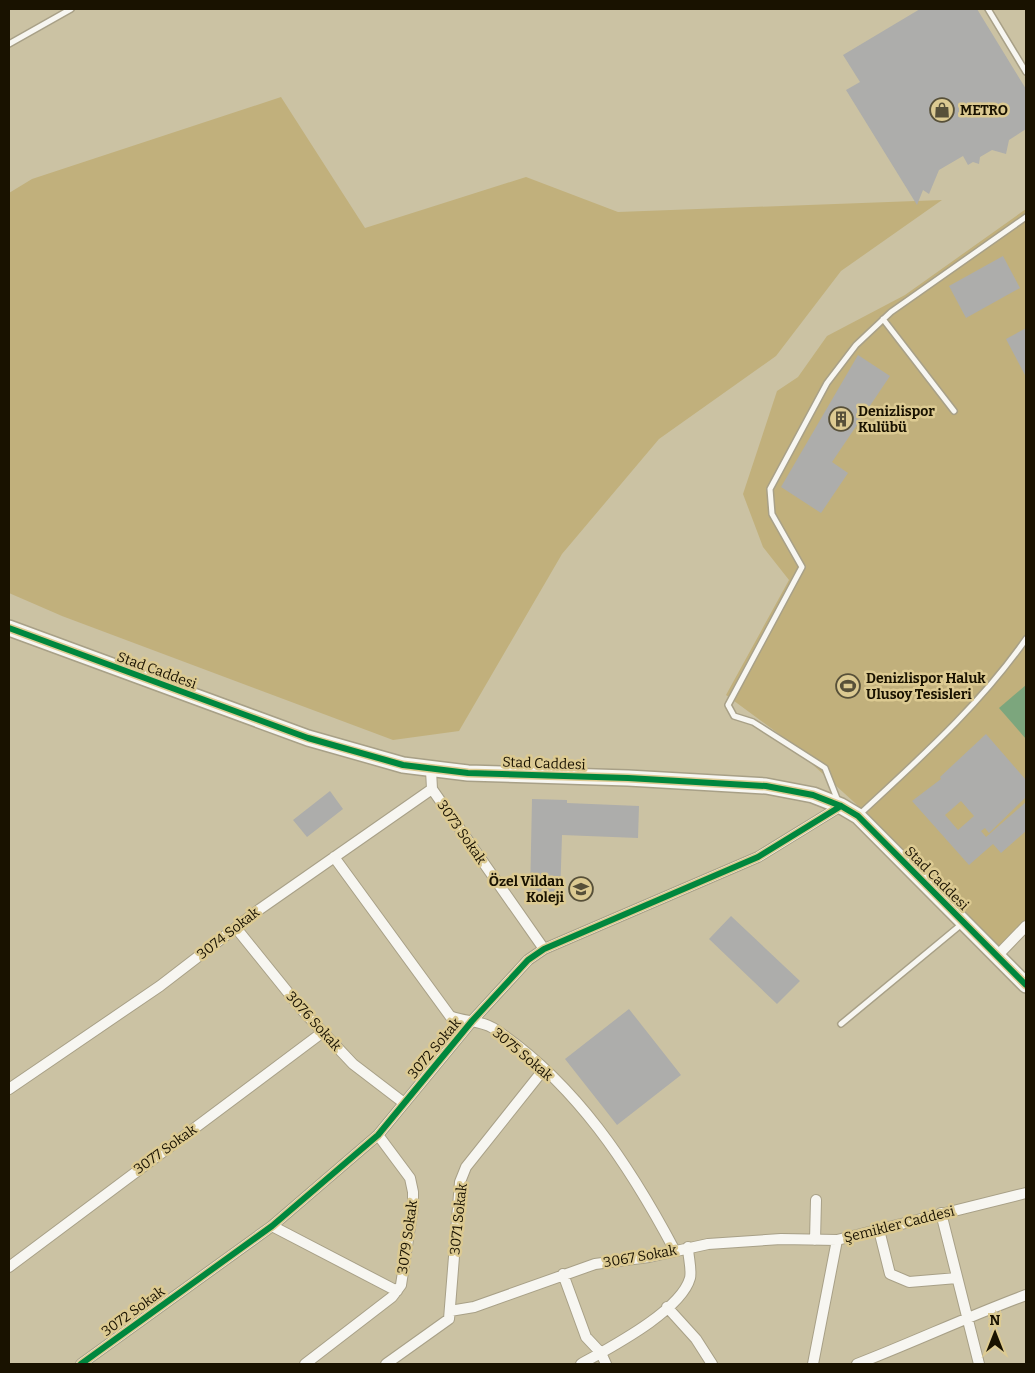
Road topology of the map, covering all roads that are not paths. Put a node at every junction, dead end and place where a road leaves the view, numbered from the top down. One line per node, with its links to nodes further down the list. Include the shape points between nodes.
1 (71, 9): 3 (lane)
2 (988, 9): 4 (lane)
3 (9, 44)
4 (1026, 72)
5 (1026, 217): 6 (lane)
6 (883, 319): 7 (lane); 12 (lane, via 856,345 827,383 770,489 772,514 802,567 728,705 734,716 753,722 825,768)
7 (954, 411)
8 (9, 628): 10 (street, Stad Caddesi, via 308,738)
9 (1026, 639): 13 (lane, via 997,679 927,752)
10 (431, 770): 11 (street); 12 (street, Stad Caddesi, via 766,786 813,795)
11 (432, 789): 14 (street, 3074 Sokak); 18 (street, 3073 Sokak)
12 (841, 806): 13 (street, Stad Caddesi); 18 (street, 3072 Sokak, via 758,858)
13 (858, 816): 15 (street, Stad Caddesi)
14 (334, 857): 17 (street, 3074 Sokak); 21 (street, 3075 Sokak, via 450,1016)
15 (964, 923): 19 (street, Stad Caddesi); 22 (lane)
16 (1026, 926): 19 (street)
17 (236, 928): 23 (street, 3076 Sokak); 25 (street, 3074 Sokak, via 160,986)
18 (544, 949): 21 (street, 3072 Sokak, via 528,960)
19 (997, 956): 20 (street, Stad Caddesi)
20 (1026, 985)
21 (472, 1021): 24 (street, 3075 Sokak, via 492,1027); 26 (street, 3072 Sokak)
22 (841, 1024)
23 (323, 1032): 26 (street, 3076 Sokak, via 353,1064); 37 (street, 3077 Sokak)
24 (544, 1069): 36 (street, 3075 Sokak, via 582,1106 611,1144); 43 (street, 3071 Sokak, via 466,1167 460,1182)
25 (9, 1089)
26 (404, 1103): 27 (street, 3072 Sokak)
27 (378, 1135): 31 (street, 3072 Sokak); 40 (street, 3079 Sokak, via 410,1178 413,1192 401,1285)
28 (1026, 1193): 30 (street, Şemikler Caddesi)
29 (816, 1200): 33 (street)
30 (941, 1213): 32 (street, Şemikler Caddesi); 39 (street)
31 (272, 1226): 40 (street); 46 (street, 3072 Sokak)
32 (880, 1230): 34 (street, Şemikler Caddesi); 39 (street, via 890,1274 909,1282)
33 (815, 1240): 34 (street, 3067 Sokak); 35 (street, 3067 Sokak, via 781,1239)
34 (838, 1240): 52 (street, Şemikler Caddesi)
35 (688, 1247): 36 (street, 3067 Sokak); 42 (street, via 690,1278 679,1296)
36 (675, 1251): 38 (street, 3067 Sokak, via 594,1264)
37 (9, 1267)
38 (563, 1274): 43 (street, 3067 Sokak, via 474,1306); 45 (street, via 586,1337)
39 (957, 1278): 44 (street)
40 (397, 1291): 47 (street, 3079 Sokak)
41 (1026, 1295): 44 (street)
42 (667, 1307): 45 (street, via 650,1323); 51 (street, via 696,1339)
43 (450, 1311): 48 (street, via 449,1319)
44 (967, 1317): 53 (street, via 934,1334); 54 (street)
45 (601, 1353): 49 (street); 50 (street)
46 (81, 1364)
47 (305, 1364)
48 (386, 1364)
49 (581, 1364)
50 (606, 1364)
51 (712, 1364)
52 (813, 1364)
53 (857, 1364)
54 (979, 1364)

